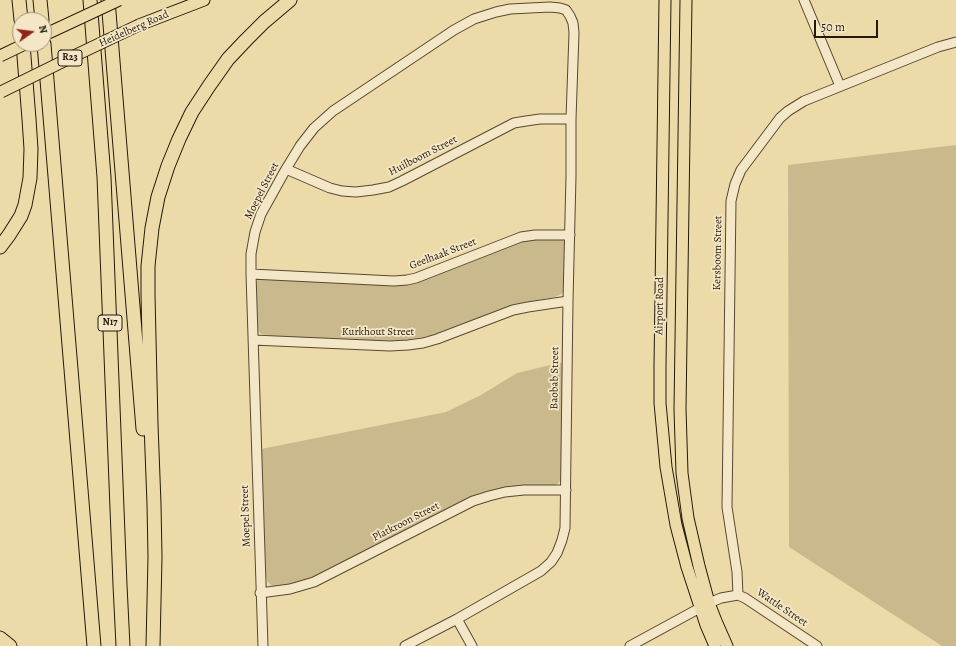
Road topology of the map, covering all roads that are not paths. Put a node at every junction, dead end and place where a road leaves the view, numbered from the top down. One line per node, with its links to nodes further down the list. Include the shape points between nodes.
1 (19, 0): 11 (highway)
2 (40, 0): 12 (highway)
3 (90, 0): 38 (highway, N17, via 104,177)
4 (108, 0): 34 (highway, via 149,503)
5 (118, 0): 14 (main road, bridge)
6 (204, 0): 21 (main road, Heidelberg Road / R23, bridge, via 139,25)
7 (290, 0): 34 (highway, via 246,40 209,86 179,138 158,197 148,266 154,504)
8 (665, 0): 32 (main road, Airport Road, via 660,403 666,467 676,525 687,567)
9 (686, 0): 32 (main road, Airport Road, via 680,408 682,465 688,518)
10 (804, 0): 20 (street)
11 (20, 12)
12 (41, 12)
13 (573, 23): 22 (street, Baobab Street); 23 (street, Moepel Street, via 566,10 550,7 510,9 474,19 333,111 314,128)
14 (52, 31)
15 (956, 42): 20 (street, Kersboom Street)
16 (12, 50): 19 (main road, bridge)
17 (25, 52): 25 (highway, via 31,149 30,178 25,205)
18 (45, 52): 37 (highway)
19 (0, 56)
20 (840, 86): 31 (street, Kersboom Street, via 804,101 780,118 741,170 731,201 728,507)
21 (1, 92)
22 (571, 119): 23 (street, Huilboom Street, via 540,119 514,124 402,181 374,190 356,192 330,188); 24 (street, Baobab Street)
23 (286, 168): 26 (street, Moepel Street, via 261,214 255,232)
24 (570, 235): 26 (street, Geelhaak Street, via 521,237 407,280); 27 (street, Baobab Street)
25 (0, 247)
26 (251, 274): 28 (street, Moepel Street)
27 (568, 301): 28 (street, Kurkhout Street, via 513,310 437,339 408,346); 29 (street, Baobab Street)
28 (253, 340): 30 (street, Moepel Street)
29 (566, 490): 30 (street, Platkroon Street, via 505,492 474,500 314,582 290,589); 33 (street, Baobab Street, via 565,528 557,553 551,562 541,571)
30 (260, 593): 40 (street, Moepel Street)
31 (738, 596): 32 (street, Wattle Street, via 721,598); 46 (street, Wattle Street, via 745,598)
32 (705, 605): 43 (street, Wattle Street); 44 (main road); 45 (main road, via 716,621)
33 (457, 619): 41 (street, Baobab Street); 42 (street)
34 (154, 625): 39 (highway)
35 (0, 638): 36 (highway)
36 (10, 646)
37 (94, 646)
38 (123, 646)
39 (153, 646)
40 (263, 646)
41 (406, 646)
42 (472, 646)
43 (630, 646)
44 (715, 646)
45 (727, 646)
46 (817, 646)

